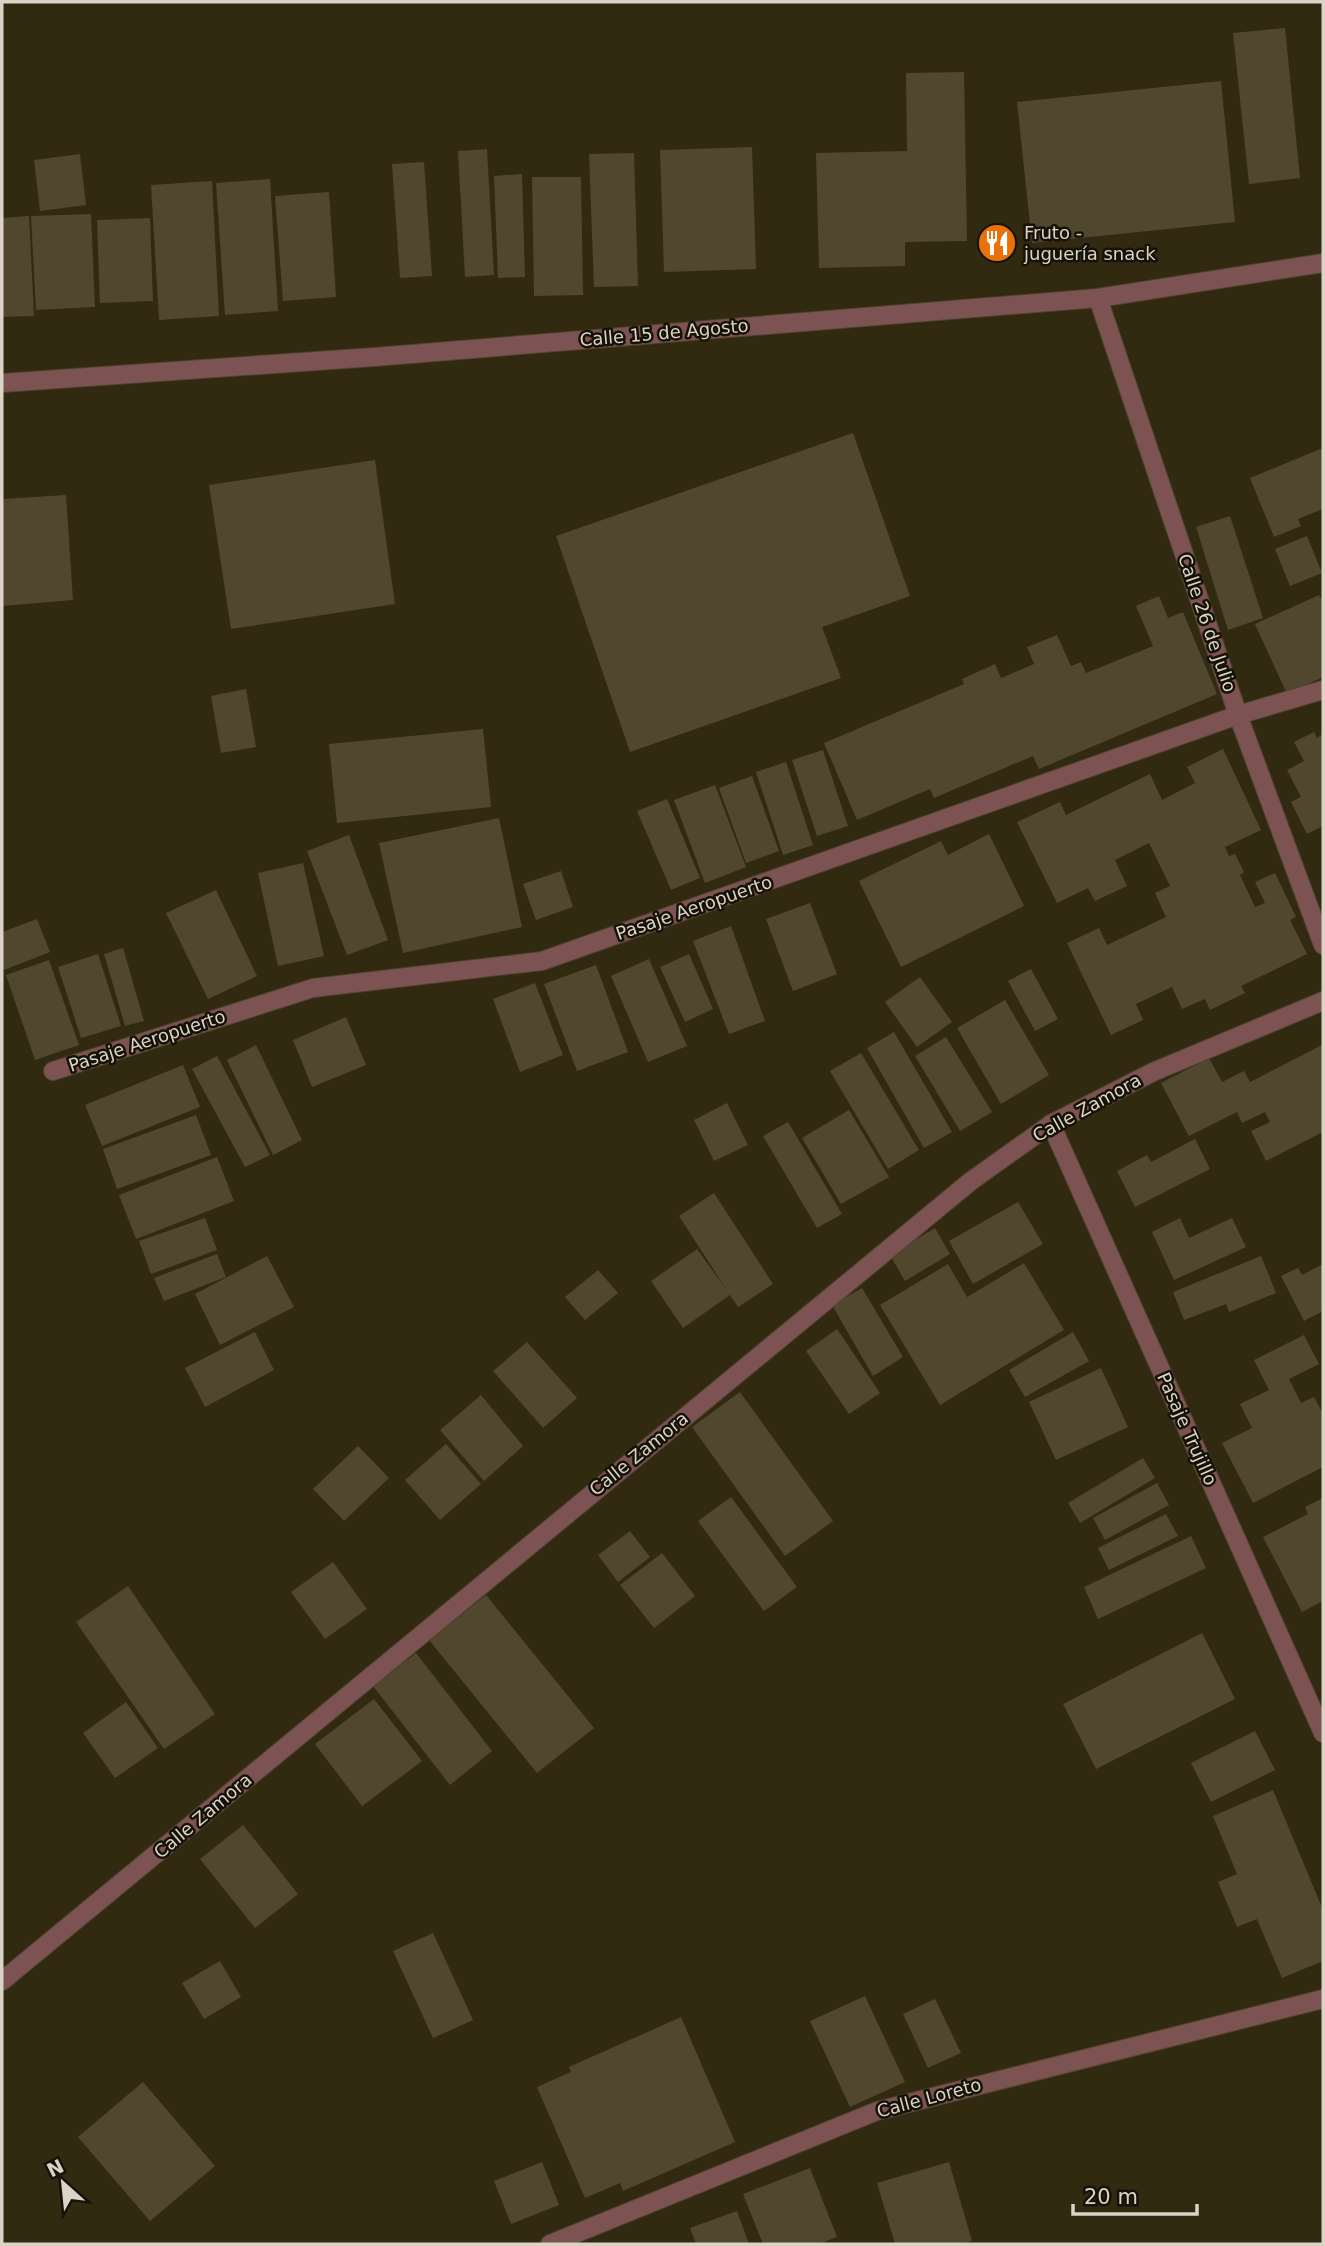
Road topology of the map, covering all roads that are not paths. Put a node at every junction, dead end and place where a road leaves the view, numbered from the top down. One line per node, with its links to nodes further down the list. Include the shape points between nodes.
1 (1323, 263): 2 (street, Calle 15 de Agosto)
2 (1098, 298): 3 (street, Calle 15 de Agosto); 5 (street, Calle 26 de Julio)
3 (2, 383)
4 (1323, 690): 5 (street, Pasaje Aeropuerto)
5 (1238, 715): 6 (street, Calle 26 de Julio); 8 (street, Pasaje Aeropuerto, via 542,961 313,988)
6 (1323, 946)
7 (1323, 1001): 9 (street, Calle Zamora, via 1153,1072)
8 (53, 1071)
9 (1051, 1124): 10 (street, Pasaje Trujillo); 11 (street, Calle Zamora, via 971,1181)
10 (1323, 1733)
11 (2, 1981)
12 (1323, 1999): 13 (street, Calle Loreto, via 877,2111)
13 (550, 2244)

